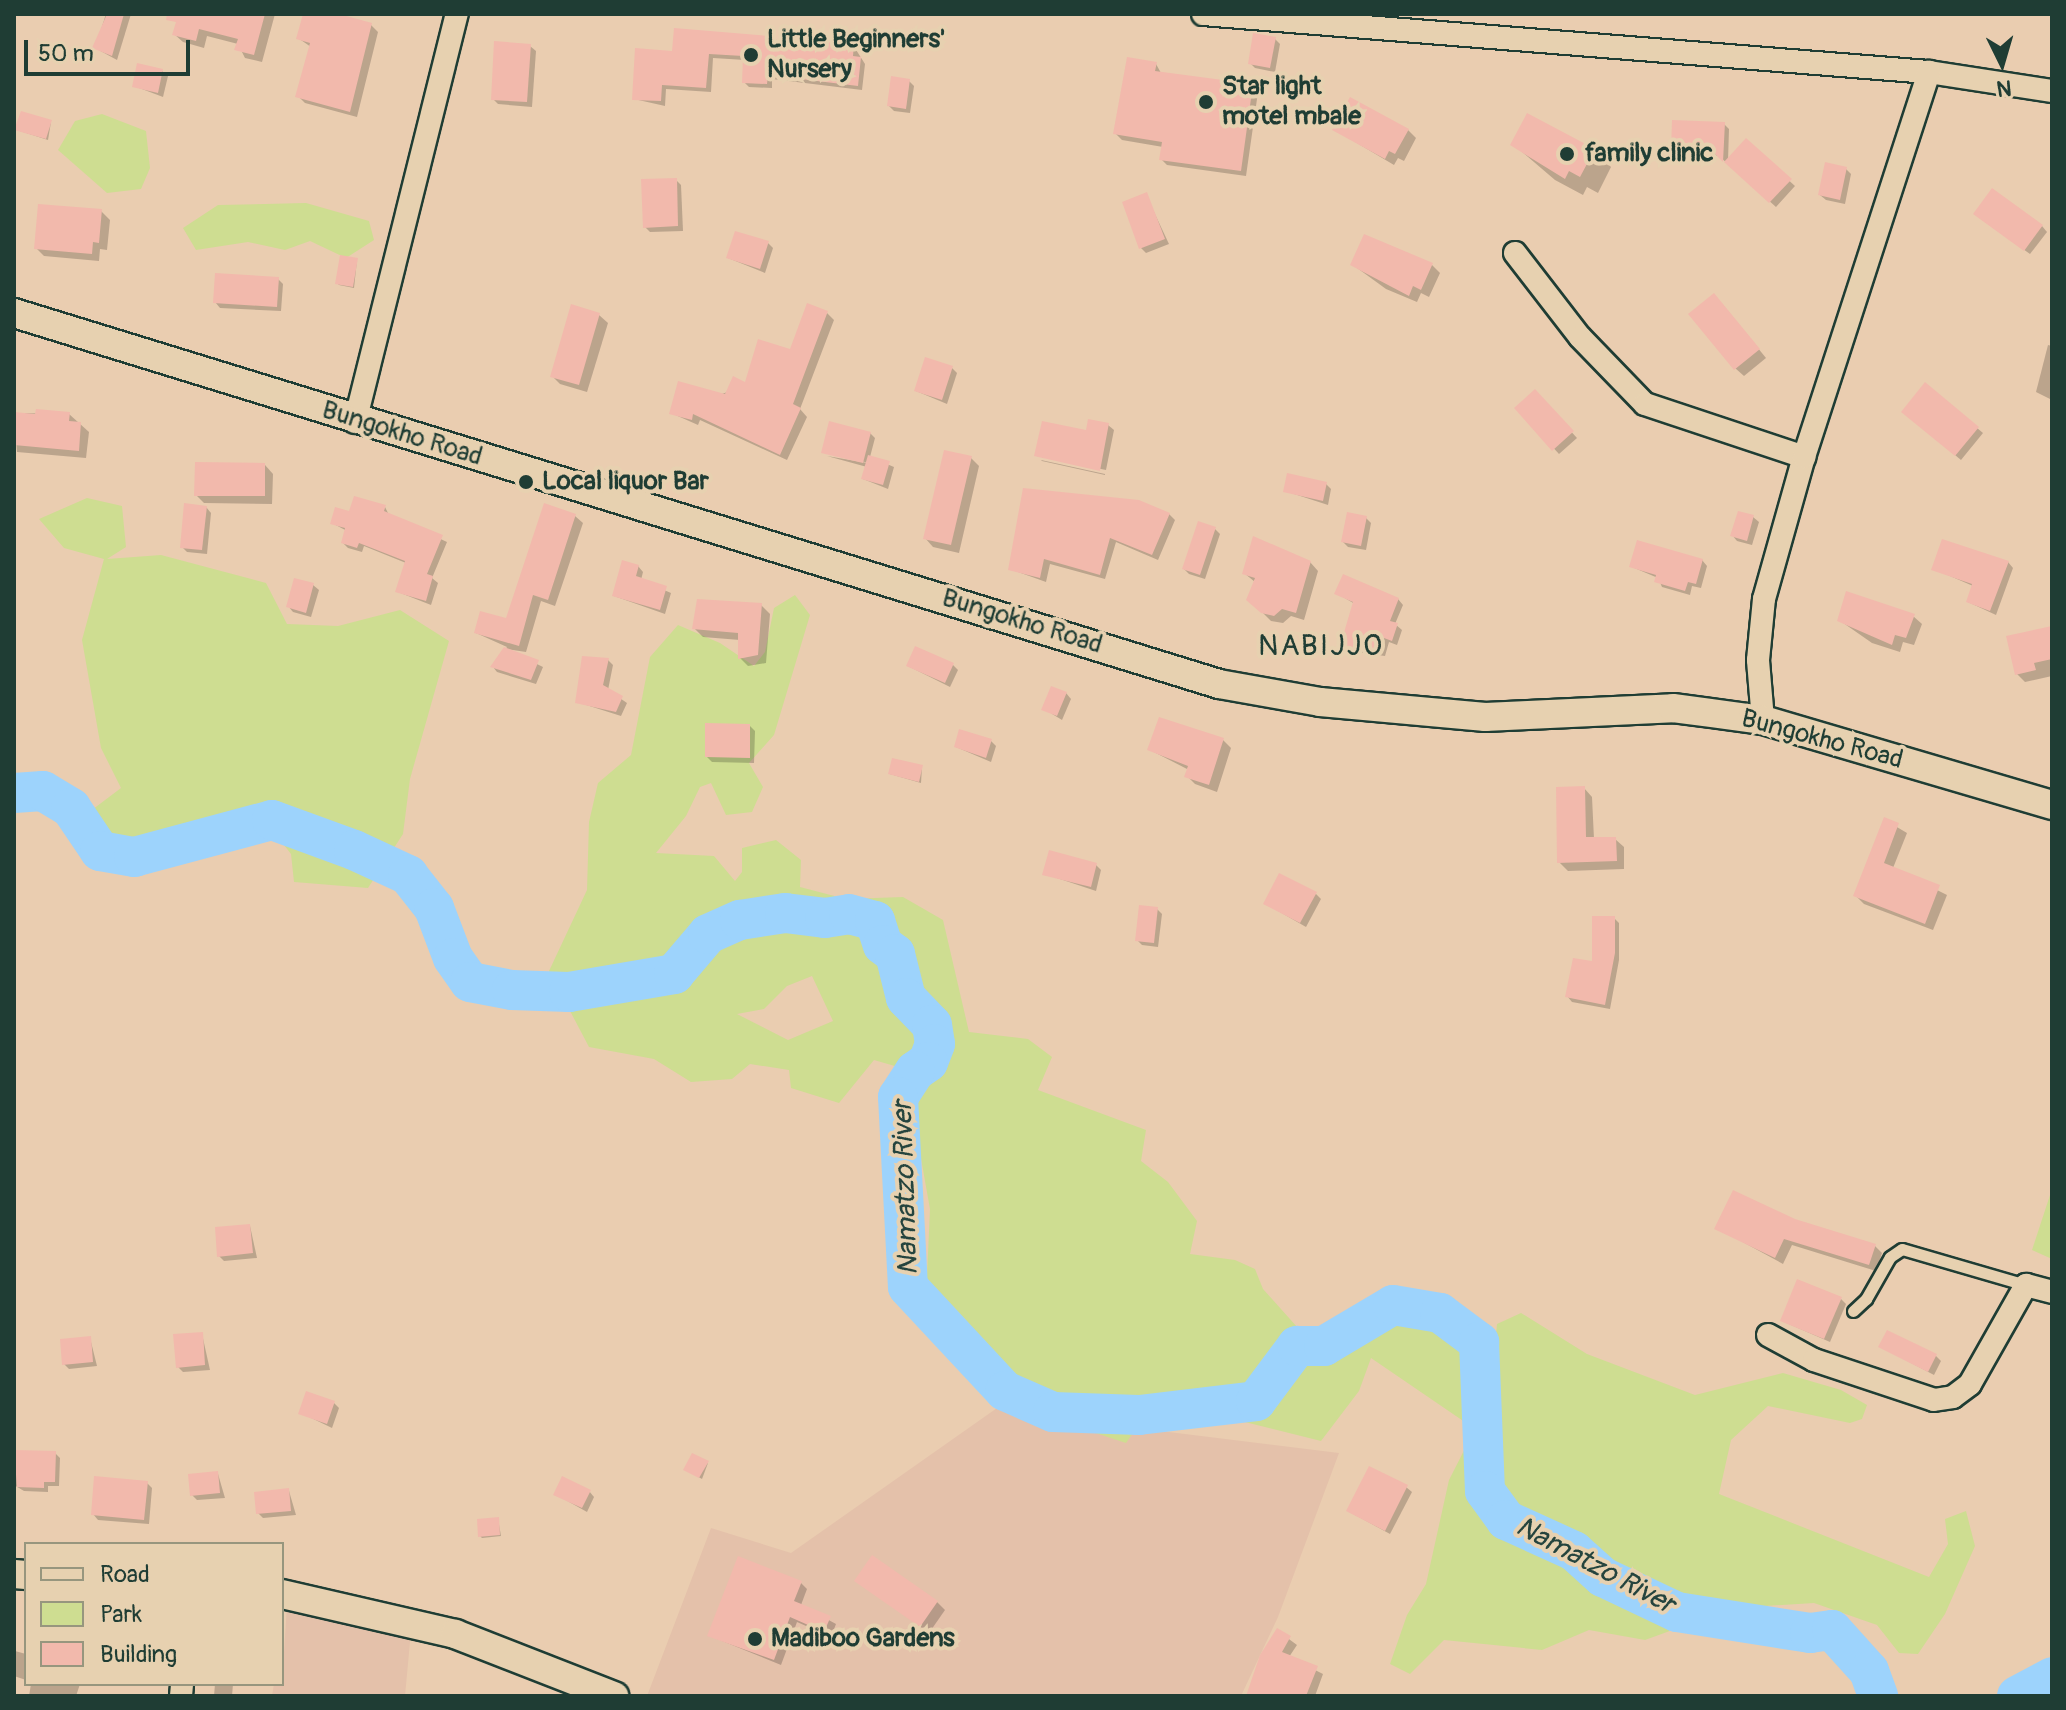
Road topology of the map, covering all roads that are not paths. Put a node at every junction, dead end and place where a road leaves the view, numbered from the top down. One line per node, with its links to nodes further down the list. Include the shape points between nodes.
1 (457, 14): 8 (street)
2 (1203, 14): 3 (street)
3 (1445, 23): 4 (street)
4 (1929, 72): 5 (street); 9 (street)
5 (2052, 91)
6 (1515, 253): 9 (street, via 1580,337 1645,404)
7 (14, 313): 8 (street, Bungokho Road)
8 (355, 422): 10 (street, Bungokho Road, via 645,505 1219,684 1320,702 1485,717 1673,708)
9 (1804, 457): 10 (street, via 1760,629)
10 (1763, 720): 11 (street, Bungokho Road)
11 (2052, 805)
12 (2026, 1285): 13 (street); 14 (lane, via 1902,1249 1890,1257); 15 (street, via 1970,1384 1953,1397 1934,1400 1814,1360)
13 (2052, 1292)
14 (1853, 1311)
15 (1768, 1335)
16 (284, 1594): 17 (street, via 455,1634)
17 (614, 1696)

